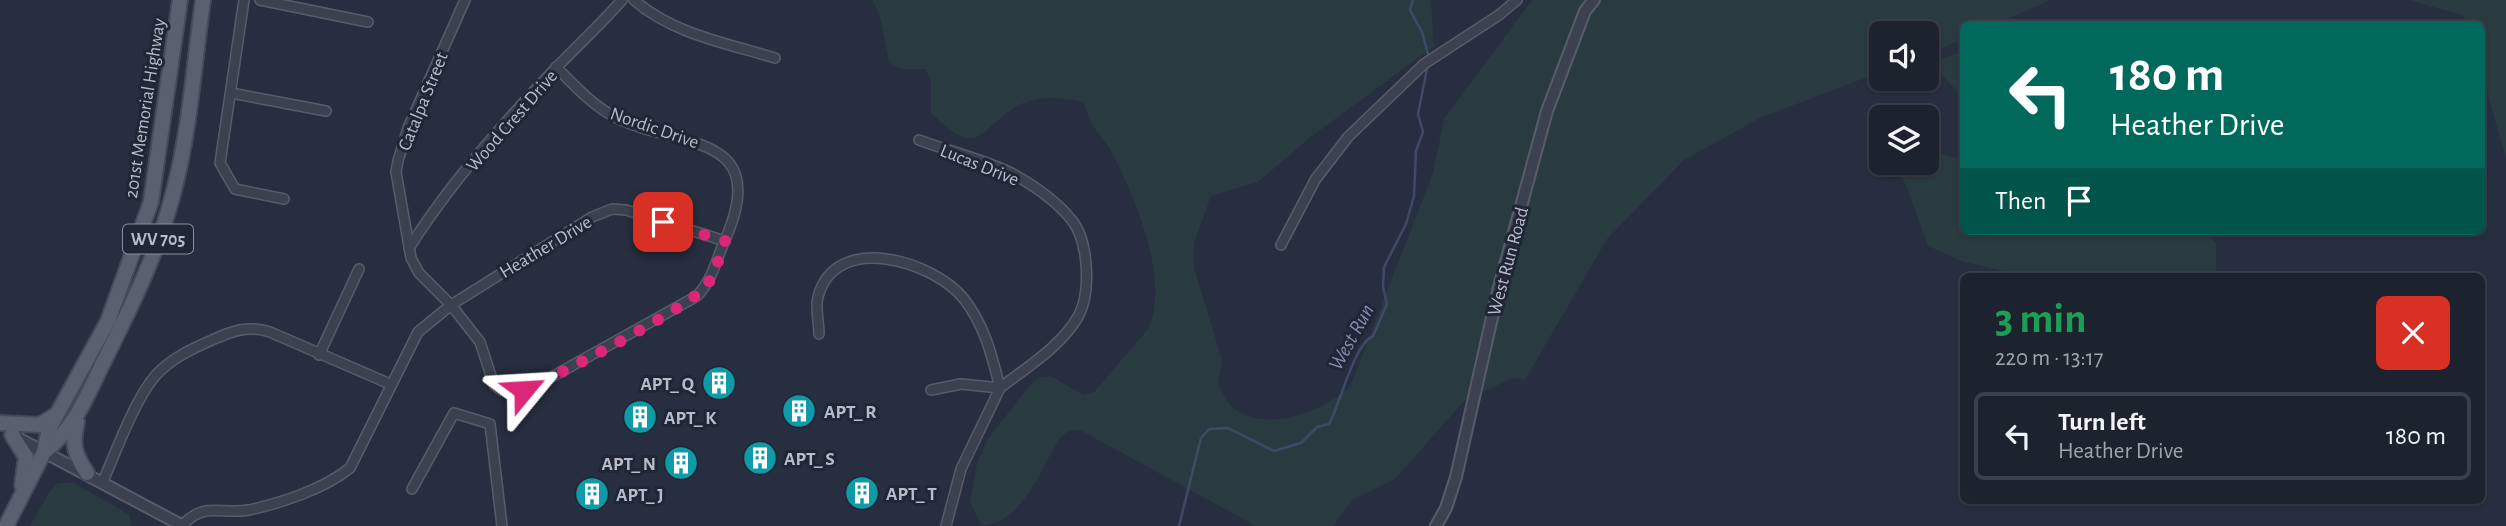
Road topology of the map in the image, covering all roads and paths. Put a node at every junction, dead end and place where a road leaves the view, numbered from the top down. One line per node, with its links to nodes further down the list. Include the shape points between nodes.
1 (180, 0): 27 (main road, 201st Memorial Highway / WV 705, via 151,202 112,311)
2 (203, 0): 28 (main road, 201st Memorial Highway / WV 705, via 173,194 136,297)
3 (244, 0): 13 (street)
4 (260, 0): 10 (street)
5 (465, 0): 19 (street, Catalpa Street, via 398,161)
6 (622, 0): 12 (street, Wood Crest Drive)
7 (634, 0): 11 (street, via 673,26)
8 (1517, 0): 18 (street, via 1424,64 1348,137 1315,180)
9 (1594, 0): 40 (street, West Run Road, via 1585,11 1547,111 1498,291 1456,477)
10 (368, 22)
11 (775, 58)
12 (556, 67): 17 (street, Nordic Drive, via 615,117 696,141 722,155 738,186 739,204); 19 (street, Wood Crest Drive, via 432,211)
13 (231, 93): 14 (street); 16 (street, via 220,163 235,189)
14 (326, 111)
15 (919, 140): 25 (street, Lucas Drive, via 1012,174 1048,196 1073,220 1085,254 1087,284 1079,315 1048,351)
16 (284, 199)
17 (725, 241): 21 (street, Heather Drive, via 612,209); 21 (street, Nordic Drive, via 713,275 696,296 524,390 502,390 494,385 480,342)
18 (1280, 245)
19 (409, 248): 21 (street, Nordic Drive, via 413,265)
20 (359, 269): 23 (street)
21 (451, 305): 24 (street, Heather Drive, via 418,332)
22 (819, 334): 25 (street, via 818,297 830,276 846,261 889,257 932,274 963,298 986,335)
23 (318, 355): 24 (street); 33 (street, via 270,332 248,328 181,355 159,372 141,398)
24 (390, 384): 37 (street, Heather Drive, via 350,468 335,481 248,510 202,511 192,514)
25 (1000, 388): 26 (street, via 961,384); 39 (street, via 961,468)
26 (931, 390)
27 (65, 401): 29 (main road, via 52,419 40,425); 31 (main road, 201st Memorial Highway / WV 705, via 49,429)
28 (81, 408): 31 (main road, 201st Memorial Highway / WV 705, via 65,436); 32 (main road, via 73,442 75,456)
29 (0, 423)
30 (6, 432): 31 (street); 35 (main road, via 26,457)
31 (44, 452): 32 (street); 35 (main road, 201st Memorial Highway / WV 705)
32 (86, 473): 33 (street)
33 (103, 481): 37 (street)
34 (412, 489): 38 (street, via 454,412 490,424)
35 (18, 502): 36 (main road, 201st Memorial Highway / WV 705)
36 (6, 526)
37 (183, 526)
38 (502, 526)
39 (946, 526)
40 (1436, 526)

